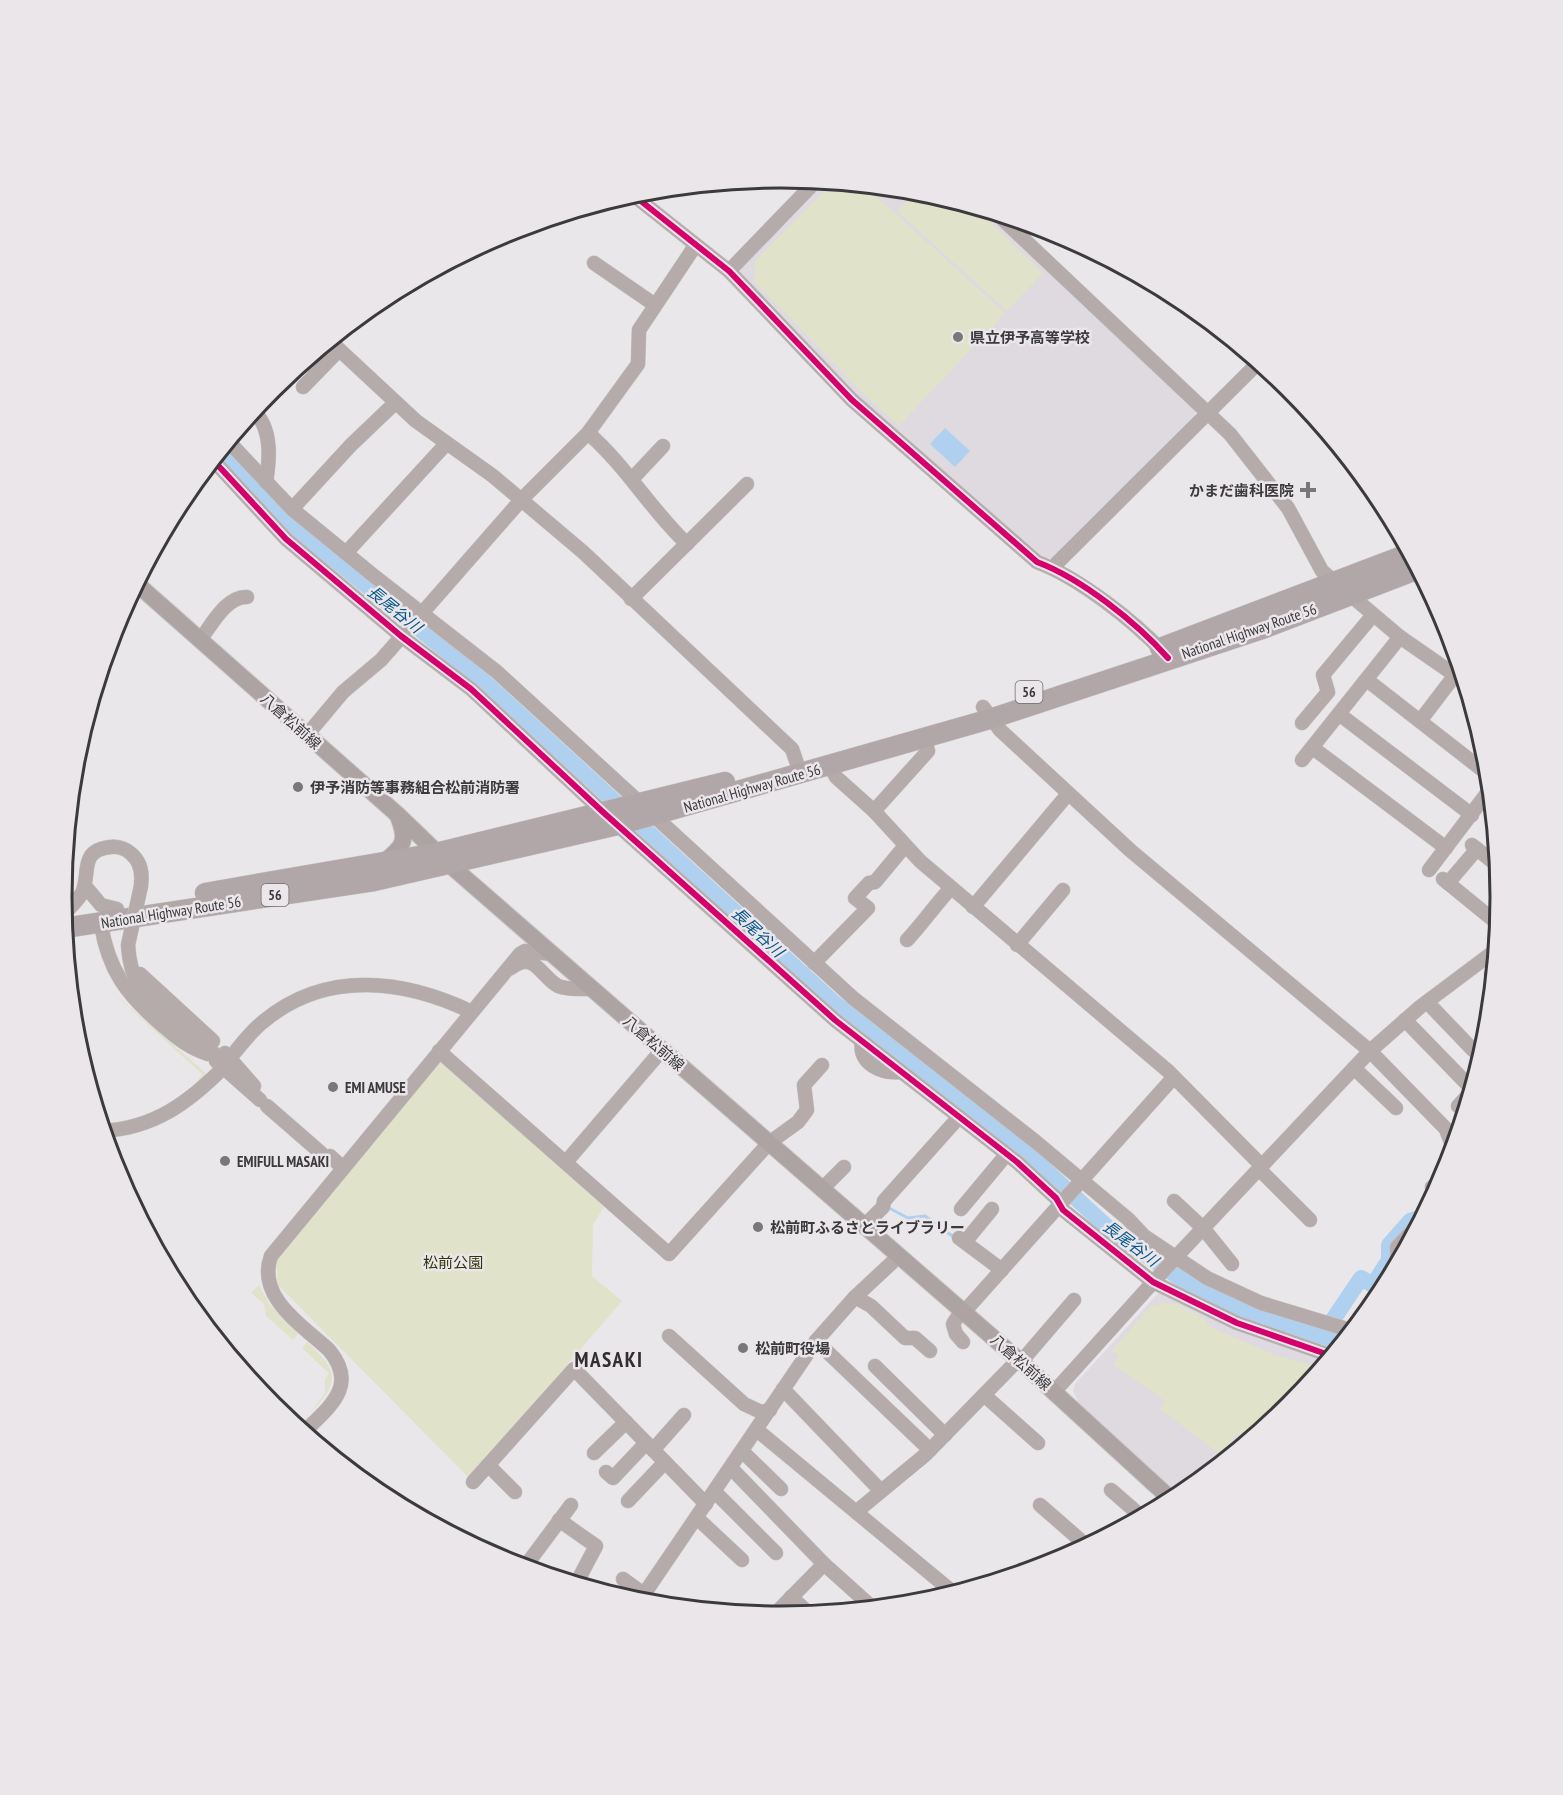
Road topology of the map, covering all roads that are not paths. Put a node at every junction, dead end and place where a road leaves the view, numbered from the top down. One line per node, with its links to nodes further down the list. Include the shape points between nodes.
1 (808, 189): 6 (street)
2 (642, 202): 4 (street)
3 (1010, 226): 13 (street)
4 (695, 246): 6 (street); 7 (street)
5 (594, 263): 7 (street)
6 (729, 271): 28 (street, via 852,400 1037,562)
7 (655, 305): 15 (street, via 639,330 638,364)
8 (335, 346): 12 (street)
9 (333, 349): 11 (street)
10 (1253, 368): 13 (street)
11 (303, 387)
12 (395, 403): 16 (street); 24 (street)
13 (1207, 412): 28 (street); 30 (street, via 1269,482 1288,508 1322,571)
14 (259, 418): 21 (street, via 267,428)
15 (588, 433): 20 (street); 23 (street)
16 (446, 444): 23 (street); 26 (street)
17 (663, 446): 20 (street)
18 (234, 447): 21 (street)
19 (219, 466): 37 (street, via 286,539)
20 (632, 479): 25 (street, via 666,525)
21 (266, 482): 24 (street)
22 (747, 484): 25 (street)
23 (522, 499): 34 (street); 35 (street)
24 (292, 509): 26 (street)
25 (687, 544): 34 (street)
26 (346, 553): 35 (street)
27 (1403, 556): 30 (highway, National Highway Route 56 / 56)
28 (1052, 568): 40 (street, via 1115,608)
29 (1412, 572): 32 (highway, National Highway Route 56 / 56)
30 (1335, 584): 32 (street); 40 (highway, National Highway Route 56 / 56)
31 (143, 589): 39 (main road, 八倉松前線)
32 (1350, 596): 36 (street); 40 (highway, National Highway Route 56 / 56, via 1265,628)
33 (247, 597): 39 (street, via 231,602)
34 (631, 599): 54 (street, via 792,749)
35 (420, 614): 37 (street); 57 (street, via 497,672)
36 (1373, 615): 38 (street); 47 (street, via 1323,675 1328,692)
37 (402, 635): 48 (street, via 381,660 343,692); 61 (street, via 471,689)
38 (1400, 637): 41 (street); 42 (street)
39 (200, 640): 48 (main road, 八倉松前線)
40 (1164, 653): 44 (highway, National Highway Route 56 / 56)
41 (1455, 674)
42 (1367, 680): 45 (street); 46 (street)
43 (1457, 681): 46 (street)
44 (986, 713): 49 (highway, National Highway Route 56 / 56); 54 (highway, National Highway Route 56 / 56); 55 (street)
45 (1339, 714): 50 (street); 59 (street)
46 (1420, 721): 53 (street)
47 (1302, 723)
48 (307, 735): 60 (main road, 八倉松前線)
49 (925, 739): 52 (highway, National Highway Route 56 / 56); 58 (street, via 928,751)
50 (1313, 748): 51 (street); 63 (street)
51 (1302, 760)
52 (830, 766): 54 (highway, National Highway Route 56 / 56); 58 (street, via 836,777)
53 (1478, 766)
54 (799, 769): 57 (highway, National Highway Route 56 / 56)
55 (1068, 794): 72 (street); 95 (street)
56 (1484, 798): 59 (street)
57 (647, 810): 61 (highway, National Highway Route 56 / 56); 82 (street)
58 (874, 811): 62 (street)
59 (1472, 815): 63 (street)
60 (398, 816): 64 (main road, 八倉松前線); 66 (main road, via 404,841)
61 (613, 818): 64 (highway, National Highway Route 56 / 56); 102 (street, via 862,1042)
62 (905, 846): 69 (street); 82 (street, via 875,882 855,898 868,908)
63 (1446, 848): 67 (street)
64 (443, 859): 66 (highway, National Highway Route 56 / 56); 76 (highway, National Highway Route 56 / 56, via 374,881); 80 (main road, 八倉松前線)
65 (1489, 859): 75 (street, via 1474,846 1445,881)
66 (384, 862): 73 (highway, National Highway Route 56 / 56)
67 (1429, 870)
68 (85, 886): 71 (street); 73 (street, via 101,905); 86 (street, bridge, via 86,866 104,847 117,846 136,859 141,869 141,886 128,945 131,974)
69 (951, 888): 72 (street); 78 (street)
70 (1062, 890): 79 (street)
71 (72, 905)
72 (973, 907): 79 (street)
73 (117, 909): 74 (highway, National Highway Route 56 / 56)
74 (73, 913)
75 (1490, 917)
76 (101, 924): 77 (highway, National Highway Route 56 / 56); 93 (street, via 104,945 134,1000 189,1048)
77 (73, 927)
78 (907, 940)
79 (1017, 945): 99 (street)
80 (552, 954): 83 (street, via 525,951); 85 (main road, 八倉松前線)
81 (1488, 955): 87 (street)
82 (814, 963): 111 (street, via 882,1024 1036,1142)
83 (509, 969): 85 (street, via 525,961 558,986); 89 (street)
84 (140, 974): 93 (street)
85 (592, 989): 91 (main road, 八倉松前線)
86 (151, 1000): 88 (street); 93 (street)
87 (1427, 1002): 90 (street); 92 (street)
88 (170, 1012): 93 (street, via 180,1017); 96 (street)
89 (472, 1012): 94 (street); 96 (street, via 431,994 398,986 340,987 307,997 271,1016)
90 (1405, 1020): 95 (street); 100 (street)
91 (662, 1050): 105 (main road, 八倉松前線); 107 (street)
92 (1473, 1050)
93 (213, 1051): 96 (street)
94 (439, 1051): 107 (street); 110 (street)
95 (1370, 1051): 98 (street); 104 (street, via 1446,1129)
96 (226, 1063): 103 (street, via 194,1097 168,1113 136,1126); 110 (street)
97 (822, 1065): 105 (street, via 804,1085 807,1110 798,1122)
98 (1354, 1068): 101 (street); 109 (street)
99 (1173, 1078): 109 (street); 111 (street)
100 (1466, 1084)
101 (1396, 1108)
102 (958, 1117): 106 (street); 118 (street)
103 (111, 1130)
104 (1449, 1137)
105 (769, 1143): 107 (street, via 669,1254); 112 (main road, 八倉松前線)
106 (1006, 1155): 114 (street); 115 (street)
107 (566, 1162)
108 (843, 1167): 112 (street)
109 (1261, 1167): 117 (street); 119 (street)
110 (341, 1169): 142 (street, via 271,1256 267,1271 272,1294 335,1358 341,1373 340,1392)
111 (1079, 1184): 114 (street); 121 (street)
112 (822, 1189): 118 (main road, 八倉松前線)
113 (1174, 1201): 119 (street)
114 (1060, 1204): 123 (street); 124 (street)
115 (961, 1209)
116 (992, 1209): 123 (street, via 962,1240)
117 (1310, 1220)
118 (864, 1226): 120 (main road, 八倉松前線)
119 (1203, 1228): 121 (street); 122 (street)
120 (899, 1256): 125 (street); 127 (main road, 八倉松前線)
121 (1176, 1258): 124 (street); 128 (street, via 1207,1278 1261,1303)
122 (1232, 1264)
123 (1002, 1270): 127 (street)
124 (1154, 1281): 133 (street, via 1237,1323); 137 (street)
125 (855, 1297): 130 (street); 132 (street, via 870,1305 905,1338 915,1338)
126 (1074, 1300): 134 (street)
127 (963, 1312): 131 (street, via 953,1324); 134 (main road, 八倉松前線)
128 (1344, 1328)
129 (669, 1336): 139 (street, via 744,1404 761,1412)
130 (816, 1341): 136 (street); 147 (street)
131 (963, 1342)
132 (930, 1351)
133 (1324, 1353)
134 (1019, 1361): 137 (main road, 八倉松前線); 138 (street)
135 (875, 1366): 144 (street)
136 (783, 1389): 139 (street); 157 (street)
137 (1054, 1392): 160 (main road, 八倉松前線)
138 (984, 1395): 144 (street); 145 (street)
139 (770, 1410): 143 (street)
140 (684, 1414): 146 (street)
141 (626, 1422): 146 (street); 149 (street); 151 (street, via 574,1369)
142 (309, 1426)
143 (757, 1430): 148 (street); 165 (street)
144 (945, 1435): 147 (street)
145 (1038, 1443)
146 (650, 1446): 150 (street); 153 (street, via 613,1478)
147 (930, 1450): 157 (street)
148 (742, 1452): 152 (street); 155 (street)
149 (594, 1453)
150 (665, 1462): 161 (street); 162 (street)
151 (488, 1465): 154 (street); 158 (street)
152 (731, 1468): 159 (street); 173 (street)
153 (606, 1472)
154 (473, 1482)
155 (781, 1489)
156 (1111, 1490): 166 (street)
157 (881, 1491): 165 (street)
158 (514, 1492)
159 (715, 1492): 162 (street); 170 (street)
160 (1166, 1493)
161 (628, 1501)
162 (706, 1504): 167 (street)
163 (571, 1505): 168 (street)
164 (1040, 1505): 169 (street)
165 (856, 1512): 176 (street)
166 (1136, 1512)
167 (697, 1518): 172 (street); 178 (street)
168 (559, 1520): 171 (street); 174 (street, via 596,1546)
169 (1081, 1540)
170 (776, 1553)
171 (530, 1560)
172 (742, 1560)
173 (824, 1564): 179 (street); 180 (street)
174 (580, 1577)
175 (623, 1579): 177 (street)
176 (947, 1587)
177 (634, 1591)
178 (644, 1593)
179 (791, 1597): 181 (street); 182 (street)
180 (866, 1602)
181 (801, 1606)
182 (782, 1607)

